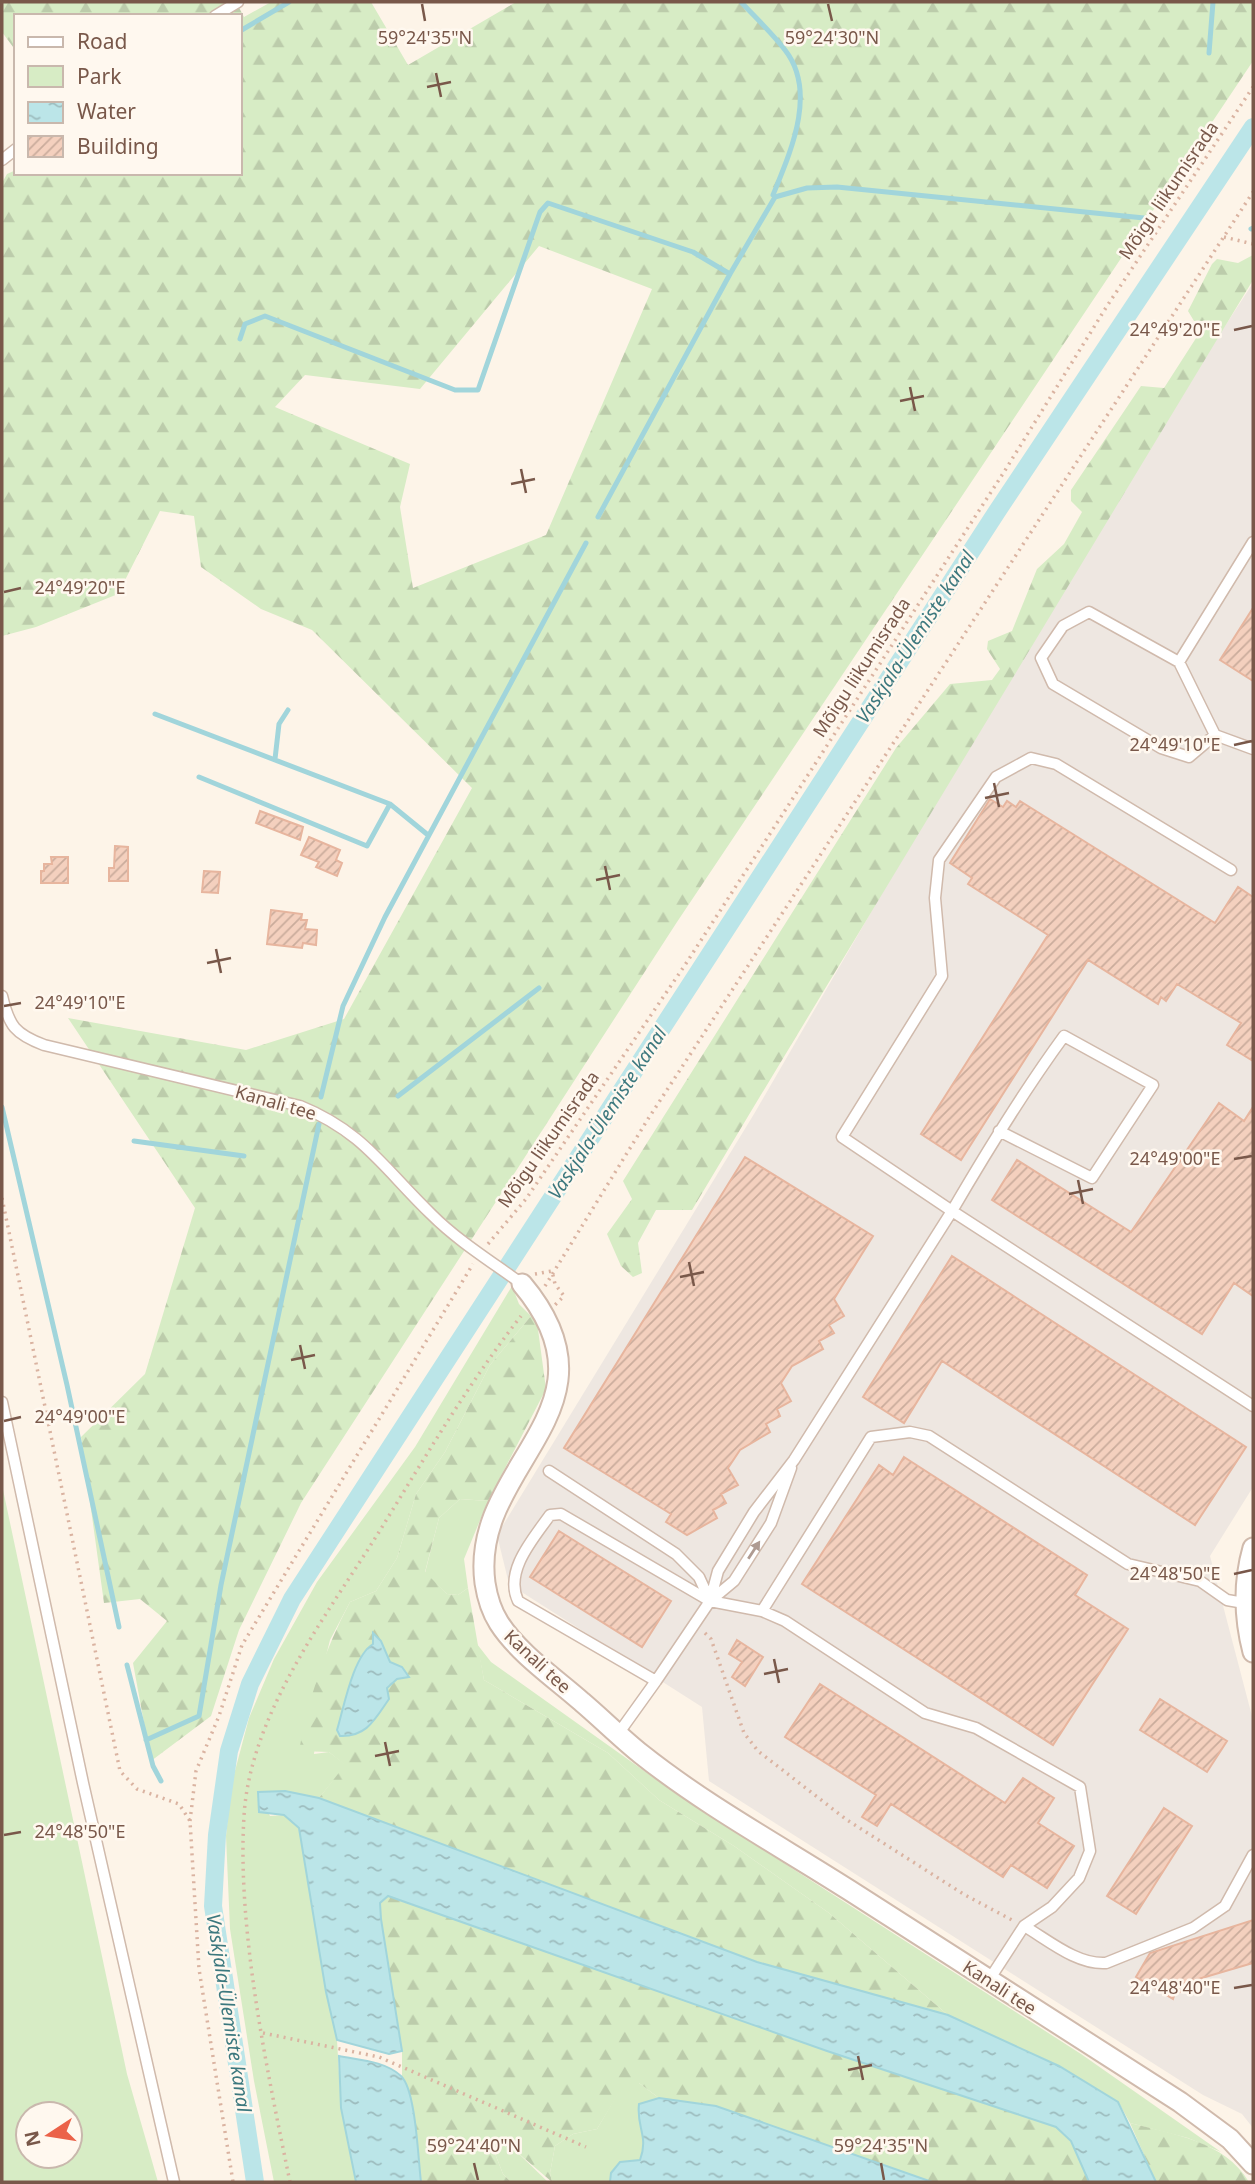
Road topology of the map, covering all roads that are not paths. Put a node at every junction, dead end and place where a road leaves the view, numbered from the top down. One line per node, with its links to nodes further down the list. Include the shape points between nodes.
1 (238, 2): 2 (lane)
2 (218, 14)
3 (1253, 542): 4 (lane)
4 (1179, 662): 5 (lane); 5 (lane, via 1089,612 1063,626 1041,657 1052,684 1161,748 1189,757)
5 (1215, 735): 6 (lane)
6 (1253, 749)
7 (1231, 870): 10 (lane, via 1056,764 1031,758 996,777 939,860 935,898 942,976 842,1137)
8 (2, 996): 11 (lane, Kanali tee, via 6,1014 19,1035 44,1045 300,1105 333,1119 356,1136 433,1216)
9 (999, 1131): 9 (lane, via 1064,1036 1153,1085 1092,1178); 10 (lane)
10 (952, 1211): 13 (lane); 14 (lane)
11 (522, 1284): 22 (street, Kanali tee, via 541,1308 559,1354 558,1392 489,1530 485,1584 499,1623 521,1648)
12 (2, 1402): 27 (lane)
13 (1253, 1406)
14 (794, 1460): 17 (lane, via 754,1512 718,1571); 17 (lane, one-way to 14, via 734,1581 771,1523)
15 (549, 1471): 17 (lane, via 676,1554 699,1577)
16 (1253, 1548): 18 (street)
17 (710, 1601): 19 (lane); 21 (lane); 21 (lane, via 561,1514 550,1515 540,1529 514,1572 518,1601)
18 (1244, 1603): 19 (lane, via 1227,1600 1200,1581 1128,1564 929,1436 910,1432 872,1437); 20 (street)
19 (762, 1611): 24 (lane, via 785,1621 925,1713 976,1728 1080,1787 1090,1851 1079,1878 1052,1907)
20 (1253, 1652)
21 (656, 1681): 22 (lane)
22 (618, 1734): 25 (street, Kanali tee, via 701,1796)
23 (1253, 1854): 24 (lane, via 1225,1906 1193,1928 1106,1963 1074,1956)
24 (1024, 1926): 25 (lane)
25 (989, 1980): 26 (street, Kanali tee, via 1180,2102 1230,2139)
26 (1253, 2164)
27 (174, 2182)

